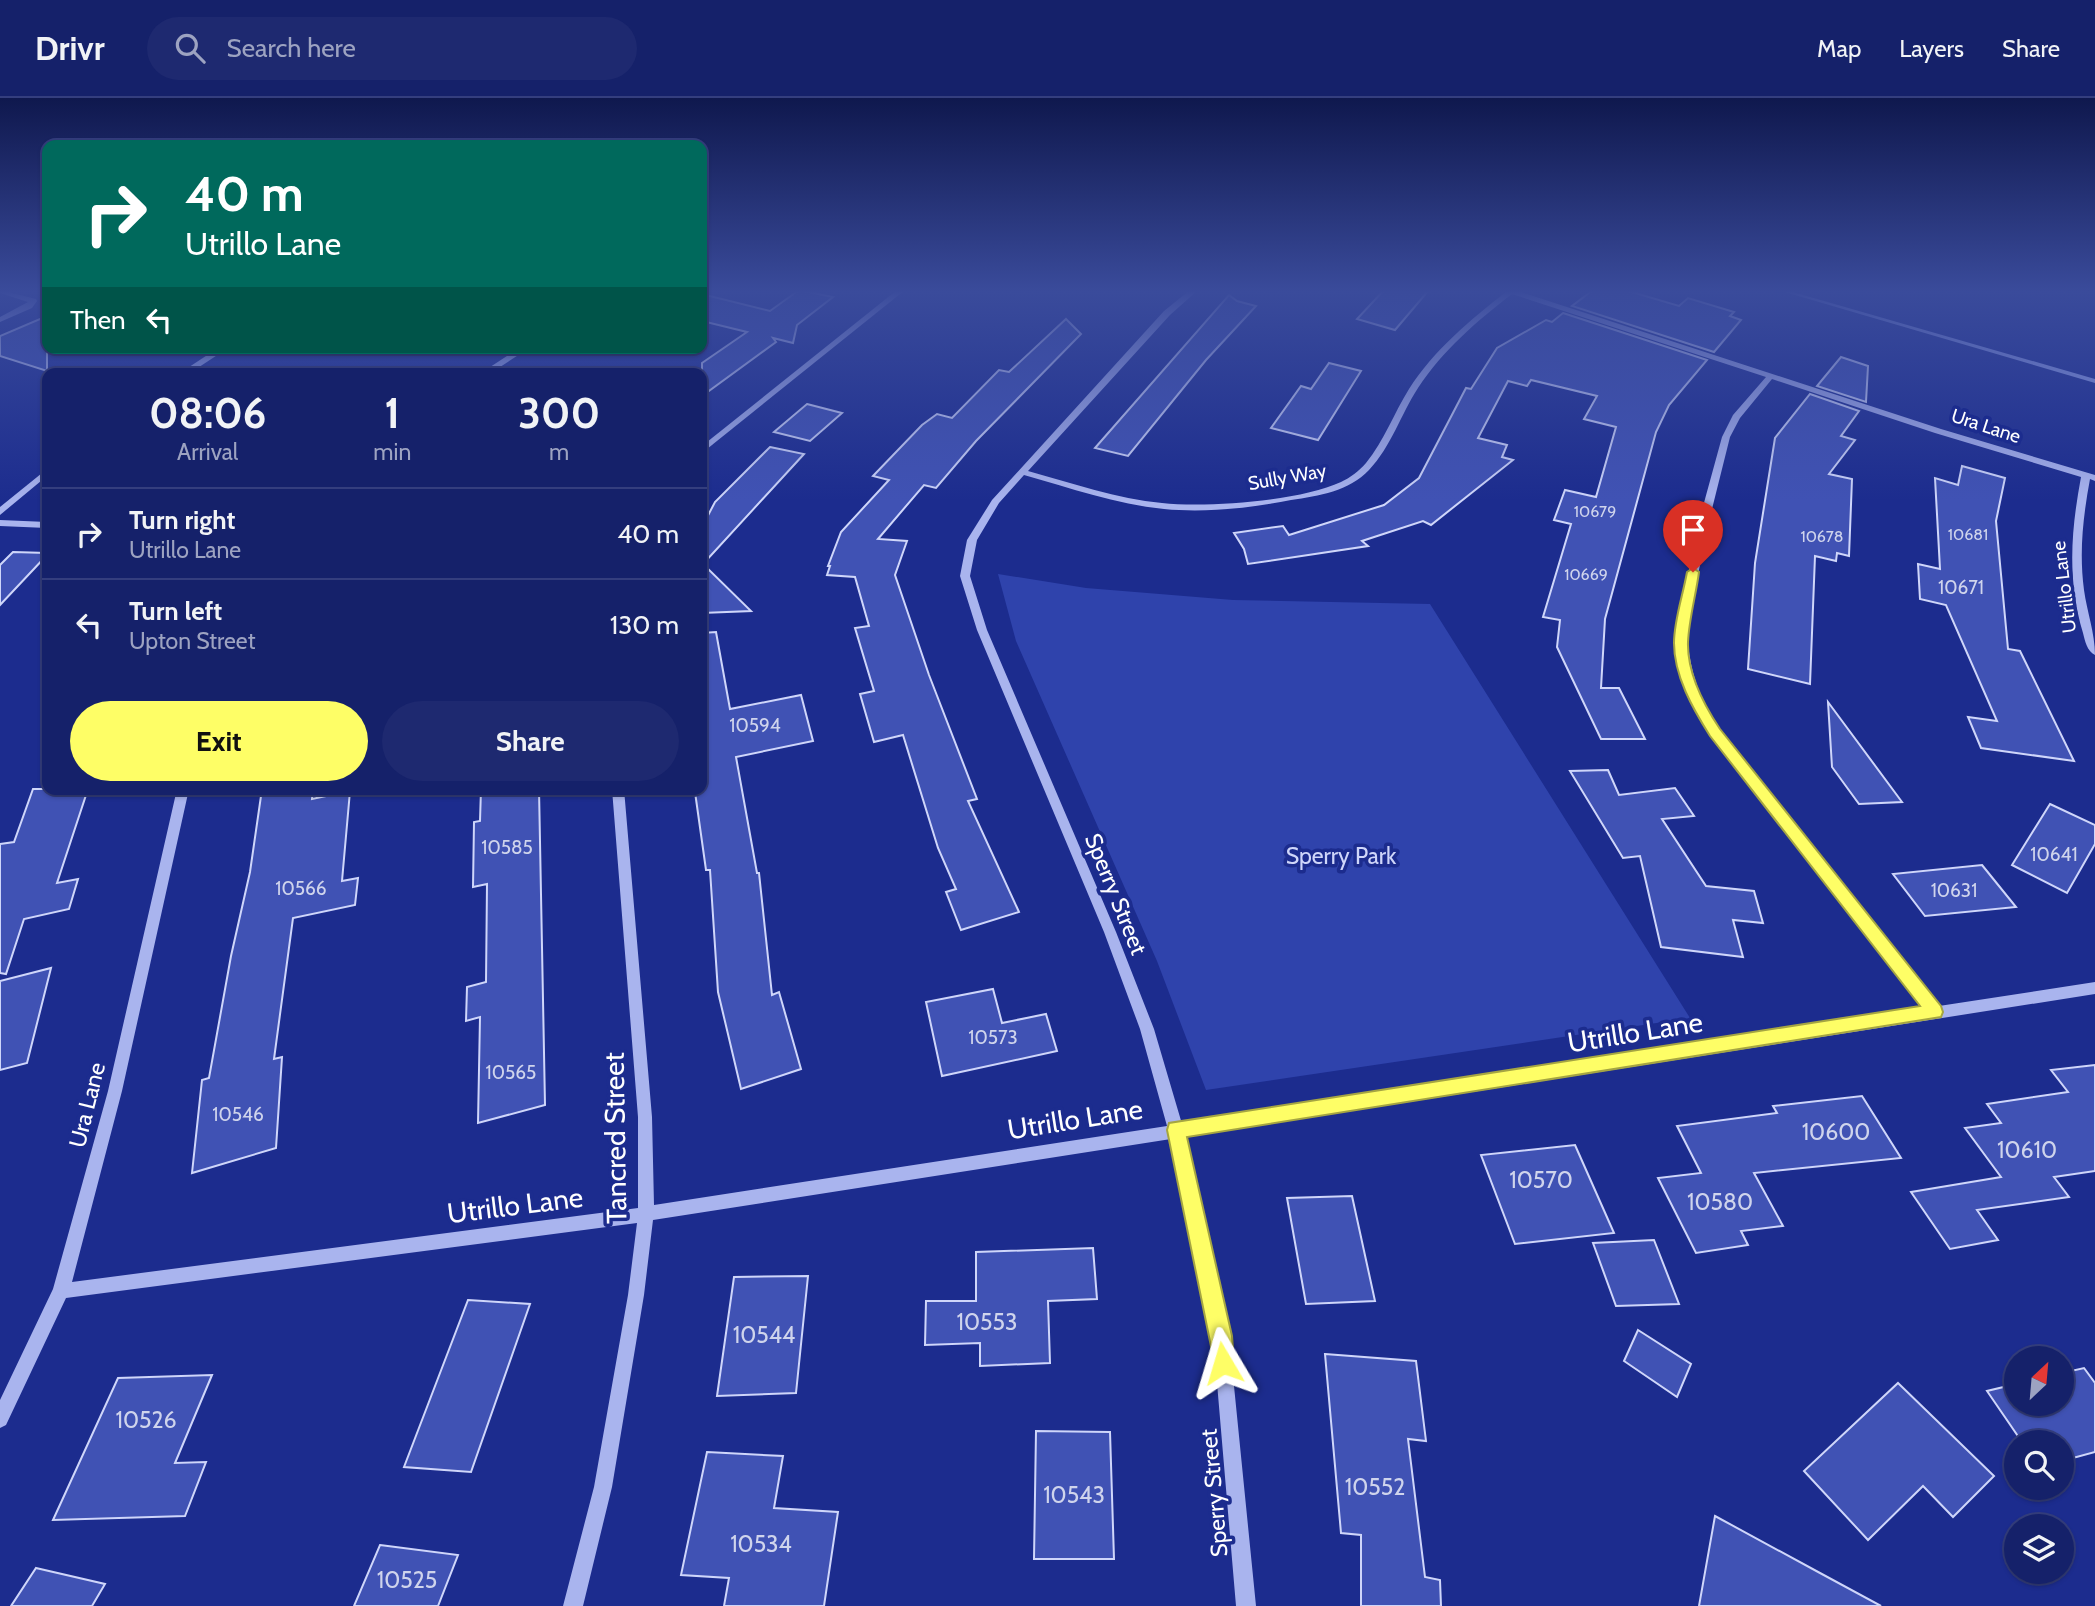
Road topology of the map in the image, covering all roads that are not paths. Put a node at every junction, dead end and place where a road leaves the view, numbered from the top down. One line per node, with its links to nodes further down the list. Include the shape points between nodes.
1 (813, 360): 6 (street)
2 (1124, 360): 7 (street, Sperry Street)
3 (1435, 360): 7 (street, Sully Way, via 1371,462 1354,479 1340,485 1278,498 1165,506)
4 (1727, 360): 5 (street, Ura Lane)
5 (1772, 375): 9 (street, Ura Lane); 17 (street, via 1736,417 1721,452 1683,623 1681,644 1689,679 1715,732)
6 (707, 446)
7 (1022, 472): 18 (street, Sperry Street, via 995,502 972,540 965,576 982,630 1147,1029)
8 (42, 476): 10 (street)
9 (2090, 477): 13 (street, Utrillo Lane, via 2077,530 2077,554 2083,611)
10 (0, 512)
11 (0, 523): 12 (street)
12 (42, 524)
13 (2095, 652)
14 (182, 795): 20 (street, Ura Lane, via 115,1091)
15 (618, 795): 19 (street, Tancred Street, via 645,1117)
16 (2095, 988): 17 (street, Utrillo Lane)
17 (1934, 1012): 18 (street, Utrillo Lane)
18 (1176, 1130): 19 (street, Utrillo Lane); 23 (street, Sperry Street, via 1221,1336)
19 (646, 1214): 20 (street, Utrillo Lane); 22 (street, Tancred Street, via 603,1486)
20 (61, 1291): 21 (street, Ura Lane)
21 (0, 1419)
22 (573, 1606)
23 (1246, 1606)

